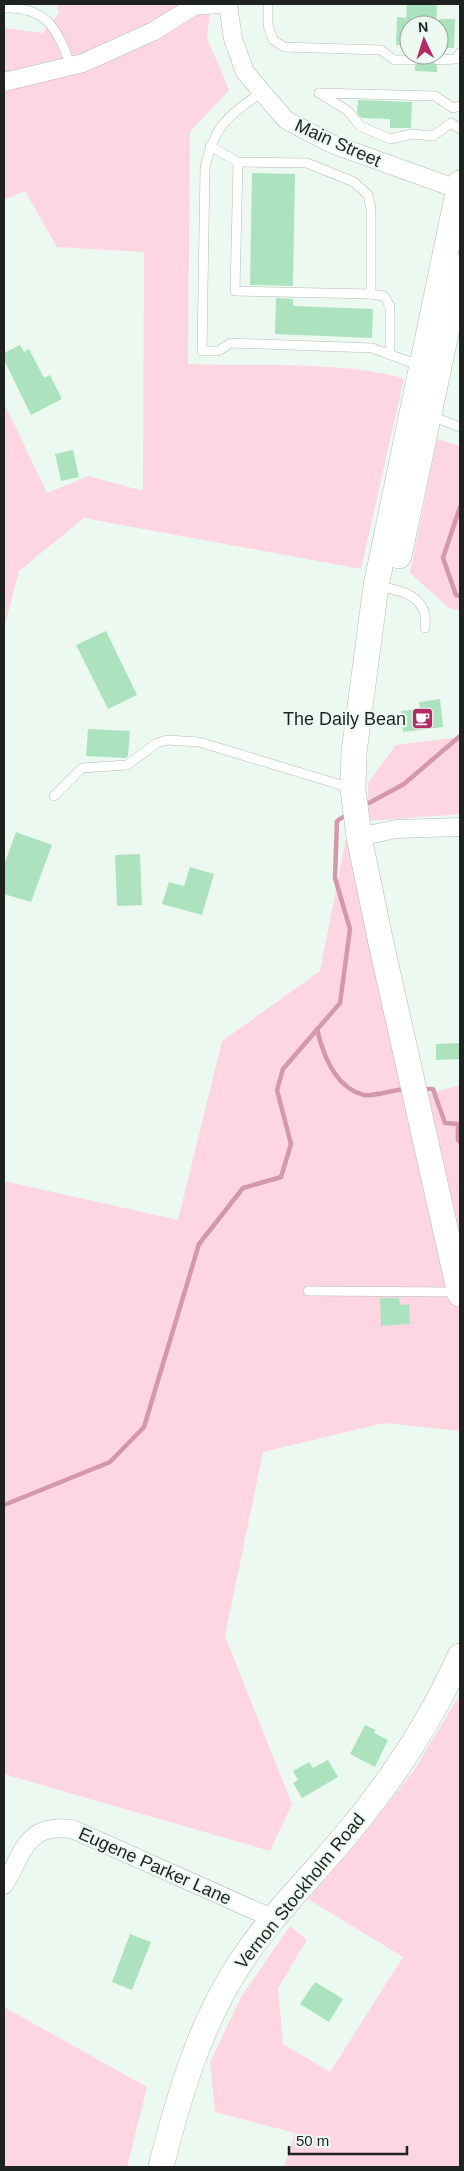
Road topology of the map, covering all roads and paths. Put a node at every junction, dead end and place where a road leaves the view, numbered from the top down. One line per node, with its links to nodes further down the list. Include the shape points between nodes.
1 (218, 4): 8 (street, via 194,6 154,31)
2 (228, 4): 10 (street, Main Street, via 233,39 244,72)
3 (268, 4): 7 (lane, via 268,25 273,40 284,47 381,50)
4 (4, 8): 8 (lane, via 23,8 46,19 60,36)
5 (460, 53): 6 (lane, via 456,59)
6 (449, 59)
7 (399, 60)
8 (71, 66): 9 (street)
9 (4, 82)
10 (261, 93): 13 (lane, via 225,121); 15 (street, Main Street, via 286,120 332,144)
11 (460, 106): 12 (lane, via 453,108 435,96 319,92 348,111 360,126 390,139 412,134 433,136 451,123)
12 (460, 129)
13 (210, 146): 14 (lane); 18 (lane, via 205,168 202,351 218,351 231,343 372,348)
14 (238, 162): 17 (lane, via 307,163 354,182 368,195 371,209); 17 (lane, via 235,291)
15 (460, 188): 19 (main road)
16 (460, 267): 20 (main road)
17 (371, 294): 18 (lane, via 384,296 390,306)
18 (390, 356): 19 (lane)
19 (422, 366): 22 (main road)
20 (430, 416): 21 (lane); 22 (main road)
21 (460, 427)
22 (384, 588): 23 (lane, via 417,599 426,615); 24 (main road, via 360,708)
23 (425, 628)
24 (353, 788): 25 (lane, via 199,742 167,740 157,743 127,765 82,768); 27 (main road)
25 (54, 796)
26 (460, 827): 27 (street, via 396,829)
27 (359, 837): 29 (main road)
28 (308, 1291): 29 (lane)
29 (460, 1293)
30 (460, 1656): 32 (main road, Vernon Stockholm Road, via 444,1693 401,1763 348,1833)
31 (4, 1885): 32 (street, Eugene Parker Lane, via 25,1843 39,1832 56,1827 72,1829)
32 (274, 1919): 33 (main road, Vernon Stockholm Road, via 242,1959 213,2009 191,2061)
33 (160, 2167)

